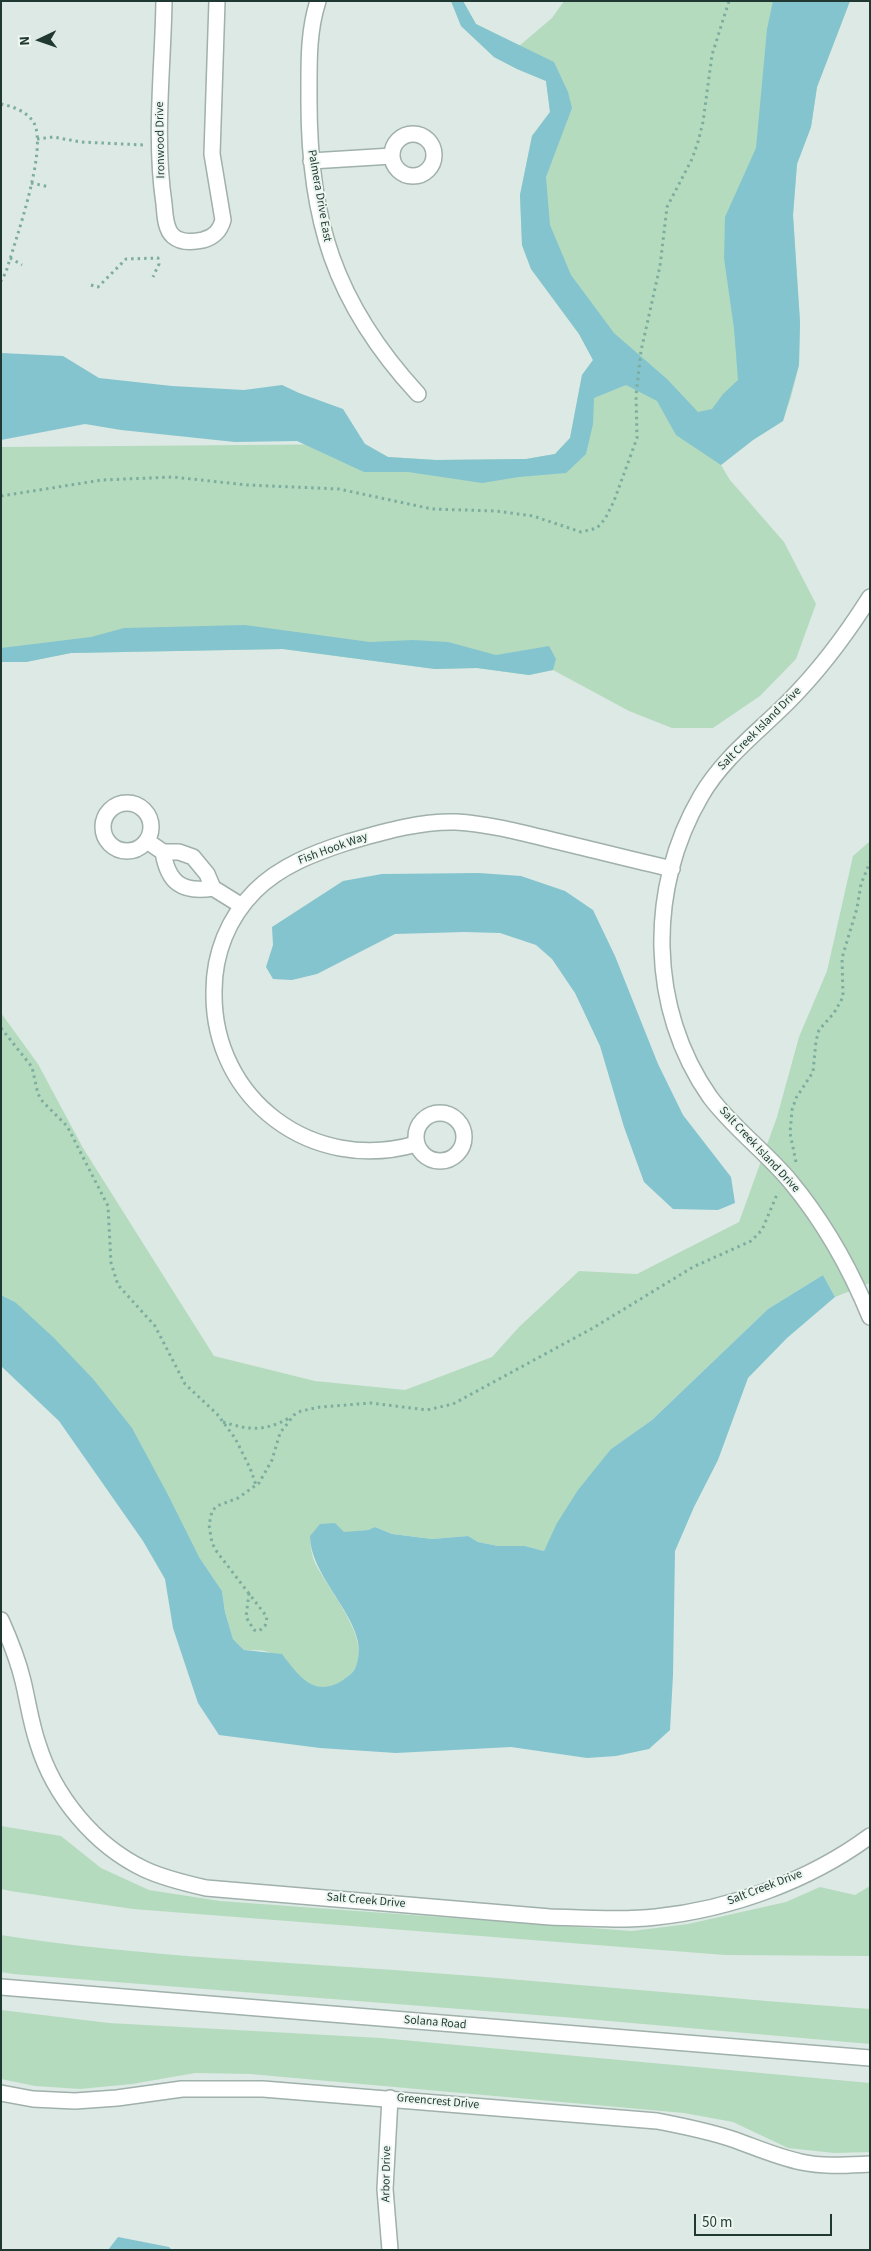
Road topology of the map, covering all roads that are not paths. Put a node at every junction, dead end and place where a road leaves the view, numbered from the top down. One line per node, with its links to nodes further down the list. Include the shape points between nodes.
1 (164, 1): 2 (street, Ironwood Drive, via 160,179 167,226 172,236 190,242 216,234 223,220 212,154)
2 (217, 1)
3 (318, 1): 5 (street, Palmera Drive East, via 309,40)
4 (392, 156): 5 (street)
5 (311, 160): 6 (street, Palmera Drive East, via 330,256 348,299 372,338)
6 (418, 394)
7 (870, 597): 10 (street, Salt Creek Island Drive, via 817,671 713,776 682,836)
8 (147, 841): 9 (street)
9 (163, 852): 11 (street, via 179,852 193,857 207,874); 11 (street, via 167,870 179,886)
10 (672, 869): 12 (street, Fish Hook Way, via 495,826 454,822 414,825 331,847 297,861 275,874); 14 (street, Salt Creek Island Drive, via 660,932 664,978 678,1038 690,1065 710,1096 730,1121 789,1180 817,1216 857,1285)
11 (213, 888): 12 (street)
12 (242, 906): 13 (street, Fish Hook Way, via 226,932 217,956 213,1000 222,1044 234,1074 245,1090 280,1124 305,1138 329,1146 387,1151)
13 (416, 1144)
14 (870, 1317)
15 (1, 1620): 16 (street, Salt Creek Drive, via 23,1680 38,1745 65,1799 95,1834 122,1856 144,1869 206,1888 550,1917 655,1917 695,1912 777,1886 819,1867)
16 (870, 1836)
17 (1, 1987): 18 (street, Solana Road)
18 (870, 2058)
19 (1, 2093): 20 (street, Greencrest Drive, via 33,2099 75,2101 182,2089 236,2088)
20 (390, 2098): 21 (street, Greencrest Drive, via 657,2122 695,2128 802,2162 835,2166); 22 (street, Arbor Drive, via 385,2189)
21 (870, 2164)
22 (390, 2250)

